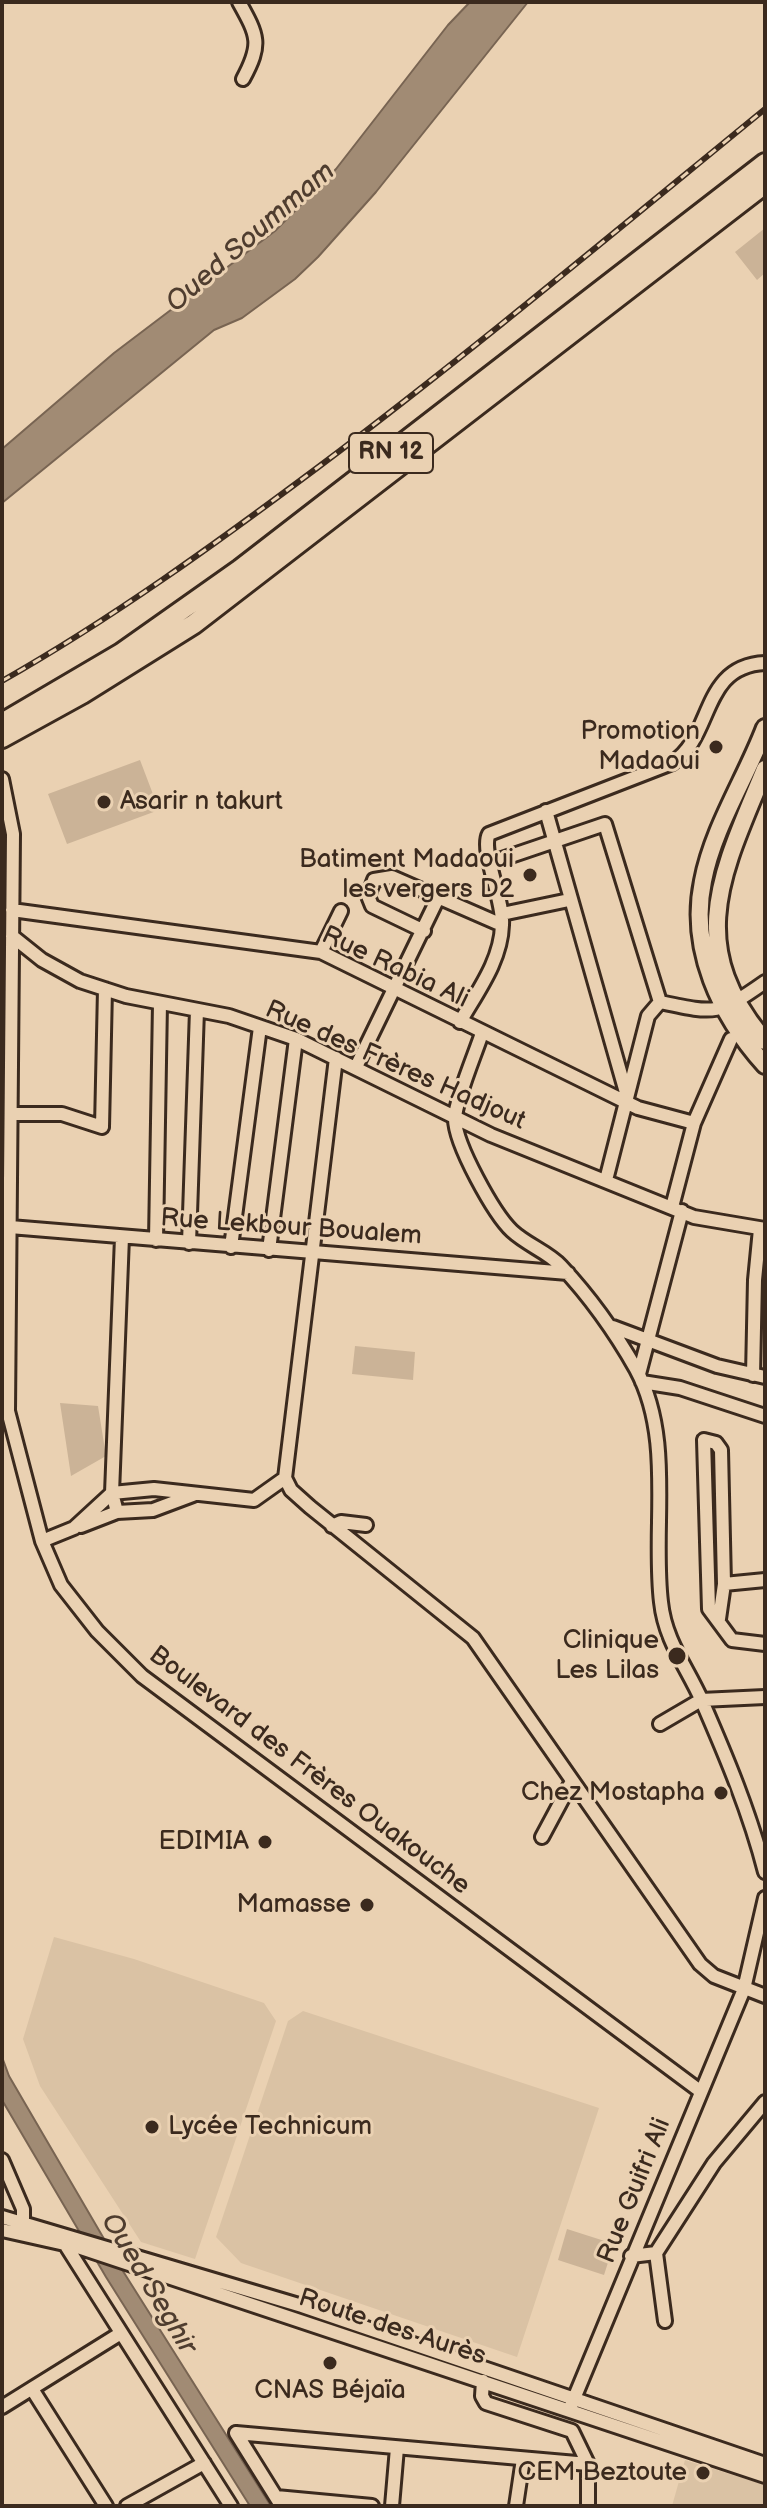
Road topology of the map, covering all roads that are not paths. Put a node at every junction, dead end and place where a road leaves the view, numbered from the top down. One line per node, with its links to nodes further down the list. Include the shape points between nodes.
1 (239, 2): 2 (street, via 257,37 255,57)
2 (243, 79)
3 (765, 163): 6 (highway, RN 12, via 229,577 121,653)
4 (765, 184): 8 (highway, RN 12, via 194,624)
5 (765, 663): 11 (street, via 720,684 678,759)
6 (2, 723)
7 (765, 728): 27 (main road, via 703,881 701,941 708,971)
8 (2, 738)
9 (765, 769): 27 (main road, via 718,887 716,942)
10 (2, 779): 16 (street, Boulevard des Frères Ouakouche, via 13,834)
11 (546, 811): 12 (street); 13 (street, via 489,834 485,843)
12 (554, 843): 13 (street); 15 (street); 25 (street, via 605,824)
13 (490, 863): 18 (street)
14 (438, 898): 18 (street); 19 (street); 19 (street, via 392,877 379,877 371,886 372,906)
15 (569, 900): 18 (street); 38 (street)
16 (12, 910): 20 (street, Boulevard des Frères Ouakouche); 21 (street, Rue Rabia Ali)
17 (341, 911): 21 (street)
18 (502, 920): 29 (street, via 495,959)
19 (424, 931): 24 (street)
20 (12, 936): 23 (street, Rue des Frères Hadjout, via 42,960); 39 (street, Boulevard des Frères Ouakouche)
21 (321, 952): 24 (street, Rue Rabia Ali)
22 (765, 982): 27 (street)
23 (105, 989): 26 (street, Rue des Frères Hadjout); 39 (street, via 102,1127 62,1114)
24 (394, 989): 29 (street, Rue Rabia Ali); 37 (street)
25 (660, 1002): 27 (street, via 710,1012); 38 (street, via 648,1016)
26 (160, 1003): 28 (street, Rue des Frères Hadjout); 47 (street)
27 (730, 1006): 34 (main road); 36 (main road)
28 (197, 1010): 30 (street, Rue des Frères Hadjout); 48 (street)
29 (460, 1022): 31 (street, Rue Rabia Ali)
30 (260, 1027): 32 (street, Rue des Frères Hadjout); 49 (street)
31 (482, 1033): 38 (street, Rue Rabia Ali); 40 (street)
32 (296, 1039): 35 (street, Rue des Frères Hadjout); 50 (street)
33 (731, 1039): 41 (street)
34 (765, 1041)
35 (336, 1058): 37 (street, Rue des Frères Hadjout); 51 (street)
36 (765, 1065)
37 (356, 1067): 40 (street, Rue des Frères Hadjout)
38 (628, 1101): 41 (street, Rue Rabia Ali); 42 (street)
39 (11, 1114): 44 (street, Boulevard des Frères Ouakouche)
40 (454, 1120): 42 (street, Rue des Frères Hadjout); 52 (street, via 493,1208 513,1231)
41 (694, 1123): 43 (street)
42 (606, 1180): 43 (street, Rue des Frères Hadjout)
43 (677, 1209): 45 (street, Rue des Frères Hadjout); 54 (street)
44 (10, 1227): 46 (street, Rue Lekbour Boualem); 64 (street, Boulevard des Frères Ouakouche, via 8,1411)
45 (762, 1229): 55 (street, via 755,1280)
46 (122, 1237): 47 (street, Rue Lekbour Boualem); 60 (street)
47 (156, 1240): 48 (street, Rue Lekbour Boualem)
48 (189, 1243): 49 (street, Rue Lekbour Boualem)
49 (231, 1247): 50 (street, Rue Lekbour Boualem)
50 (269, 1250): 51 (street, Rue Lekbour Boualem)
51 (312, 1253): 52 (street, Rue Lekbour Boualem); 58 (street)
52 (568, 1273): 53 (street)
53 (610, 1326): 54 (street); 56 (street)
54 (647, 1343): 55 (street); 56 (street)
55 (759, 1376)
56 (640, 1378): 57 (street); 70 (street, via 652,1411 660,1486 660,1599 665,1626)
57 (765, 1416)
58 (285, 1478): 59 (street, via 254,1500); 62 (street, via 291,1490)
59 (196, 1493): 60 (street, via 154,1489); 60 (street, via 153,1510)
60 (118, 1505): 63 (street); 63 (street)
61 (366, 1525): 62 (street)
62 (332, 1526): 72 (street, via 473,1638)
63 (74, 1528): 64 (street)
64 (42, 1541): 78 (street, Boulevard des Frères Ouakouche, via 61,1585 142,1676)
65 (765, 1580): 66 (street)
66 (724, 1584): 67 (street); 67 (street, via 721,1450 704,1440 709,1609)
67 (719, 1619): 68 (street, via 732,1640)
68 (765, 1644)
69 (765, 1697): 70 (street)
70 (701, 1700): 71 (street); 74 (street, via 744,1803)
71 (660, 1724)
72 (572, 1781): 73 (street); 76 (street, via 700,1964)
73 (542, 1837)
74 (765, 1872)
75 (765, 1898): 76 (street, Rue Guifri Ali)
76 (744, 1989): 77 (street); 78 (street, Rue Guifri Ali)
77 (765, 1996)
78 (700, 2091): 86 (street, Rue Guifri Ali)
79 (765, 2102): 85 (street, via 714,2163)
80 (2, 2160): 82 (street, via 23,2209)
81 (2, 2217): 82 (street, Route des Aurès)
82 (23, 2227): 83 (street, Route des Aurès); 84 (street, Route des Aurès)
83 (2, 2230)
84 (74, 2243): 87 (street, Route des Aurès); 89 (street)
85 (656, 2253): 86 (street); 88 (street)
86 (631, 2256): 92 (street, Rue Guifri Ali)
87 (136, 2261): 90 (street, Route des Aurès); 92 (street, Route des Aurès, via 296,2304)
88 (665, 2321)
89 (121, 2333): 91 (street); 96 (street)
90 (483, 2381): 92 (street, Route des Aurès); 97 (street, via 486,2403 572,2431)
91 (32, 2389): 93 (street); 101 (street)
92 (571, 2405): 98 (street, Route des Aurès); 99 (street, Route des Aurès)
93 (2, 2407)
94 (397, 2448): 95 (street); 100 (street, via 236,2433); 105 (street)
95 (523, 2459): 97 (street); 106 (street)
96 (204, 2463): 102 (street); 103 (street)
97 (588, 2464): 107 (street)
98 (765, 2464)
99 (765, 2476)
100 (278, 2502): 104 (street)
101 (106, 2506)
102 (127, 2506)
103 (231, 2506)
104 (372, 2506)
105 (392, 2506)
106 (516, 2506)
107 (588, 2506)

